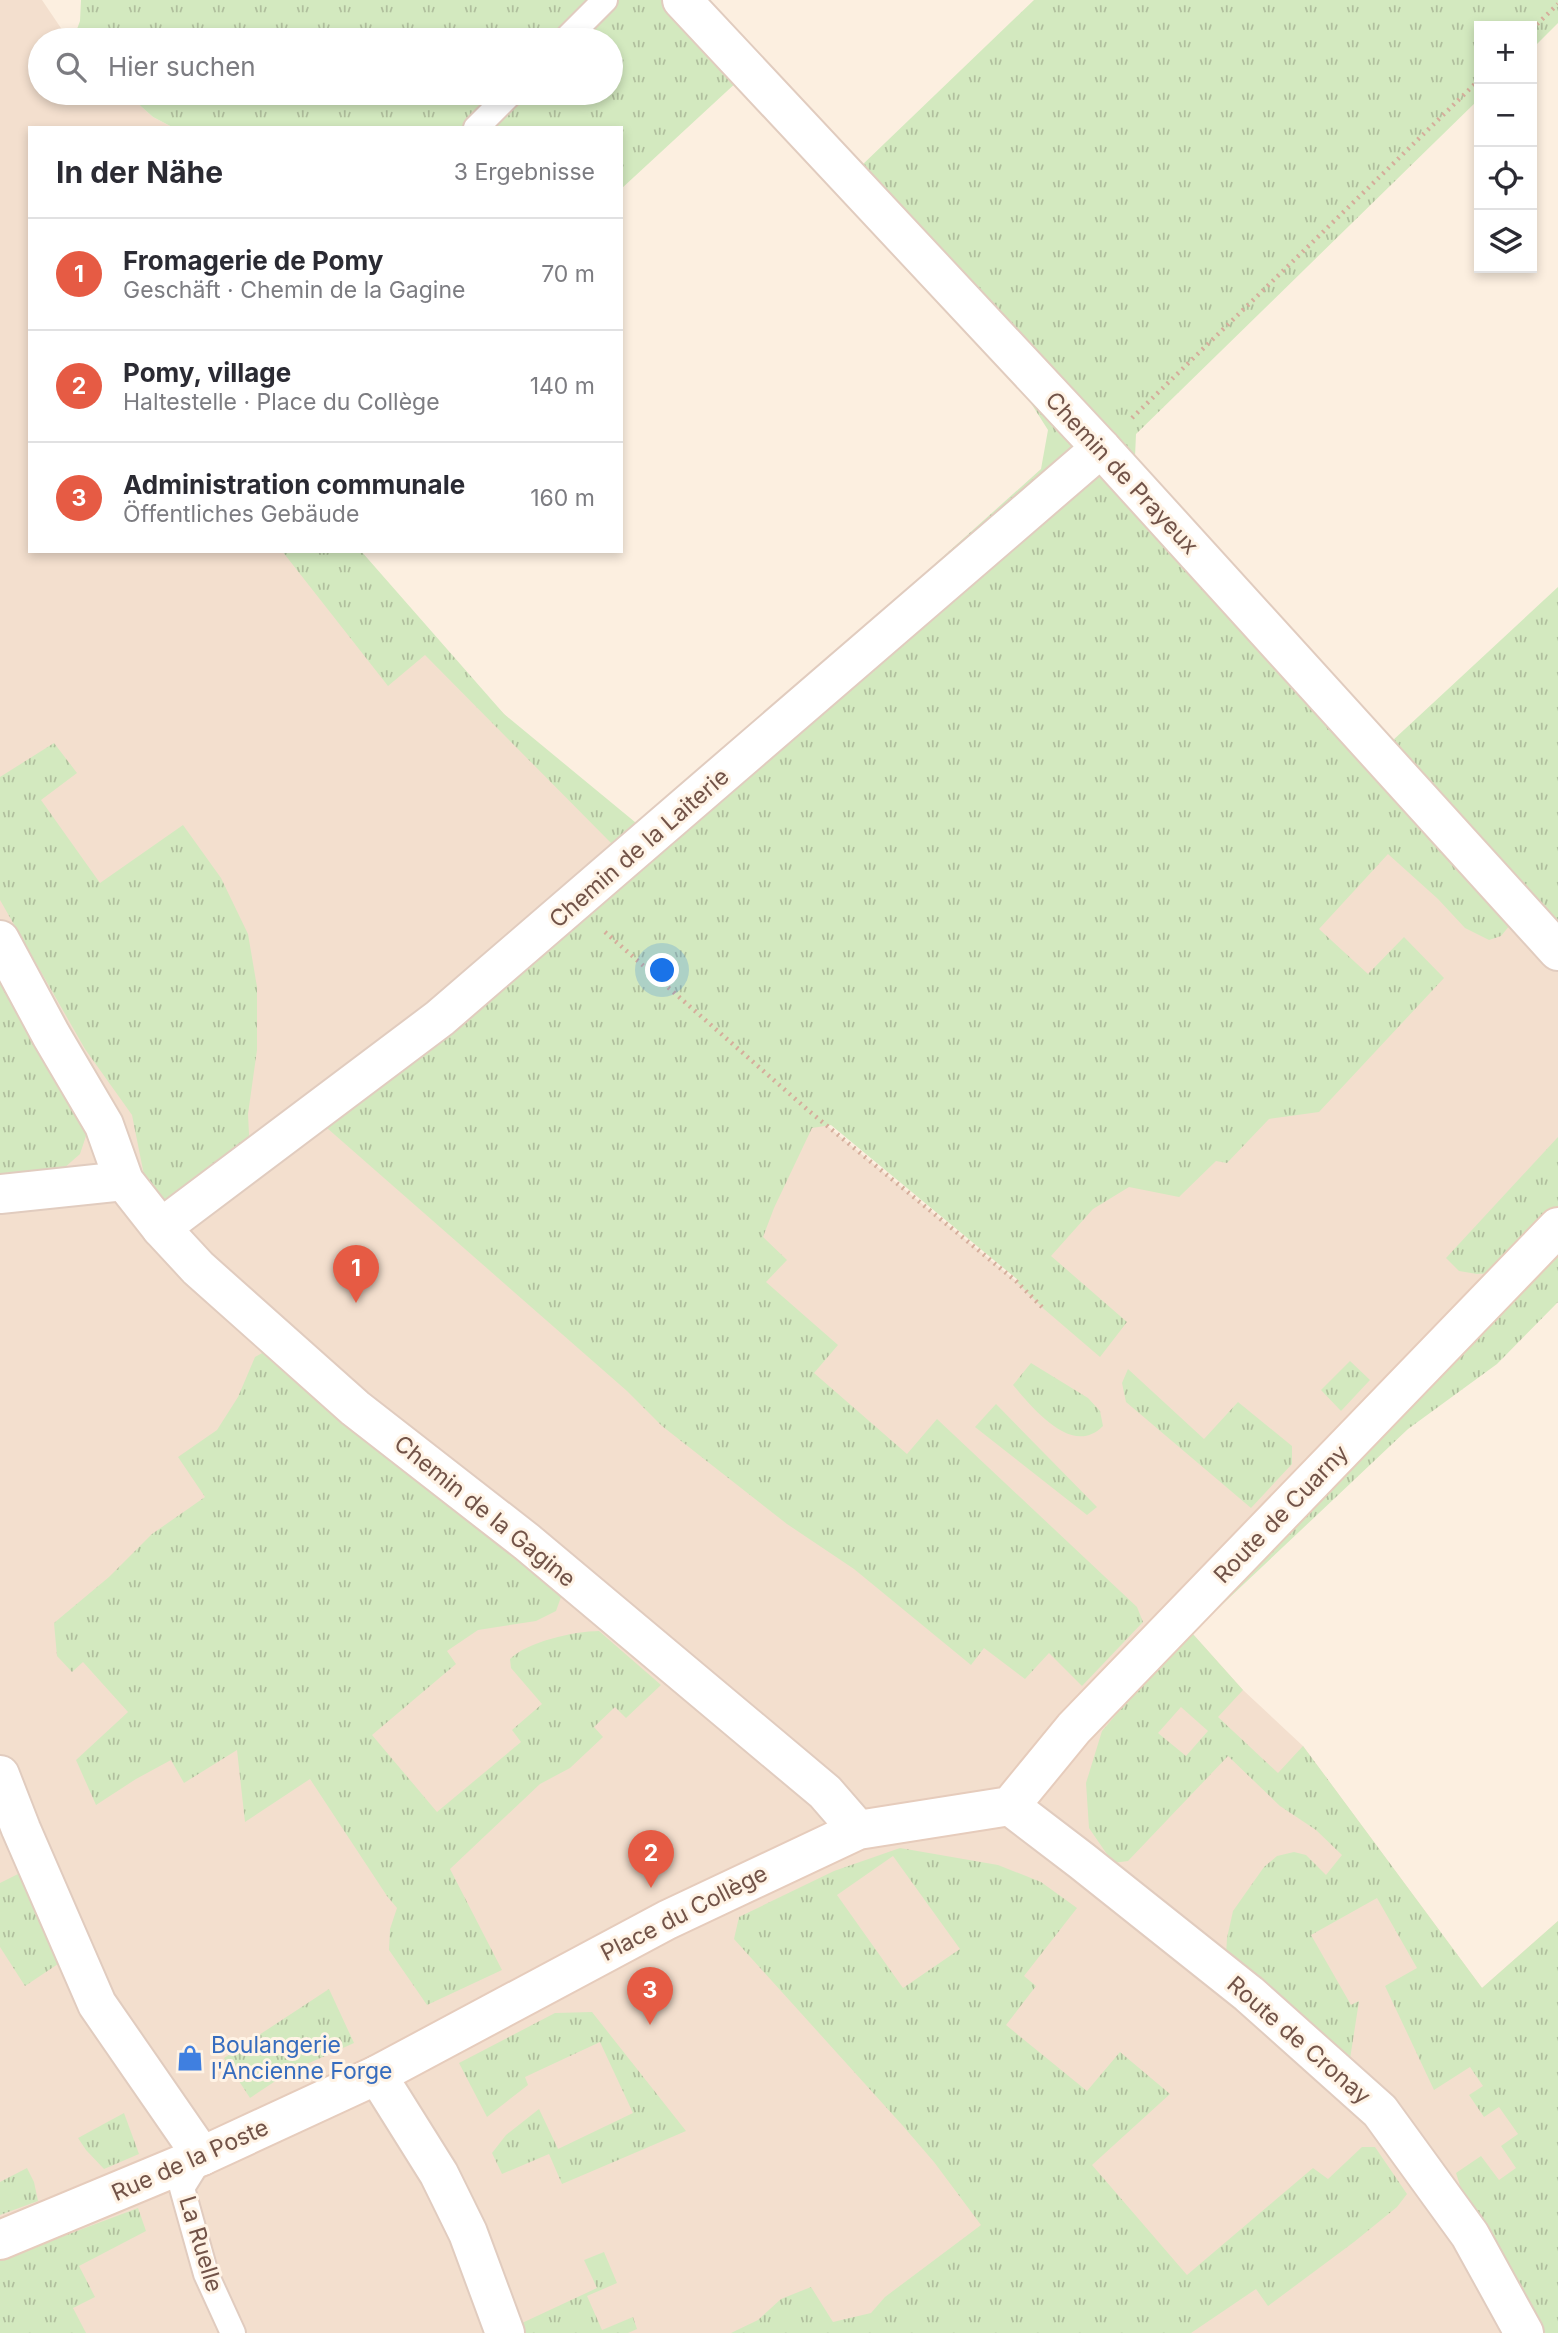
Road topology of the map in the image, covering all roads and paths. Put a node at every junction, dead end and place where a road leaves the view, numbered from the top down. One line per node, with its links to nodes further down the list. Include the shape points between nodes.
1 (606, 0): 5 (lane)
2 (682, 0): 9 (street, Chemin de Prayeux)
3 (1558, 4): 4 (path)
4 (1537, 24)
5 (577, 28)
6 (1475, 84): 9 (path)
7 (499, 105): 8 (lane)
8 (478, 126)
9 (1101, 448): 10 (street, Chemin de la Laiterie); 12 (street, Chemin de Prayeux)
10 (574, 904): 16 (street, Chemin de la Laiterie, via 440,1018); 17 (path, via 809,1111 1017,1282)
11 (0, 940): 13 (street, Chemin de la Gagine, via 104,1125)
12 (1558, 951)
13 (124, 1181): 14 (street); 16 (street, Chemin de la Gagine)
14 (0, 1194)
15 (1558, 1227): 19 (street, Route de Cuarny, via 1074,1728)
16 (161, 1228): 20 (street, Chemin de la Gagine, via 198,1268 355,1408 548,1559 825,1792)
17 (1044, 1310)
18 (0, 1774): 22 (street, via 97,2004)
19 (1010, 1806): 20 (street, Place du Collège); 26 (street, Route de Cronay, via 1249,1994 1380,2111 1470,2235)
20 (858, 1830): 21 (street, Place du Collège, via 667,1920)
21 (377, 2075): 22 (street, Rue de la Poste); 25 (street, via 445,2186 468,2233)
22 (177, 2175): 23 (street, Rue de la Poste); 24 (lane, La Ruelle, via 206,2274)
23 (0, 2240)
24 (233, 2333)
25 (505, 2333)
26 (1524, 2333)

